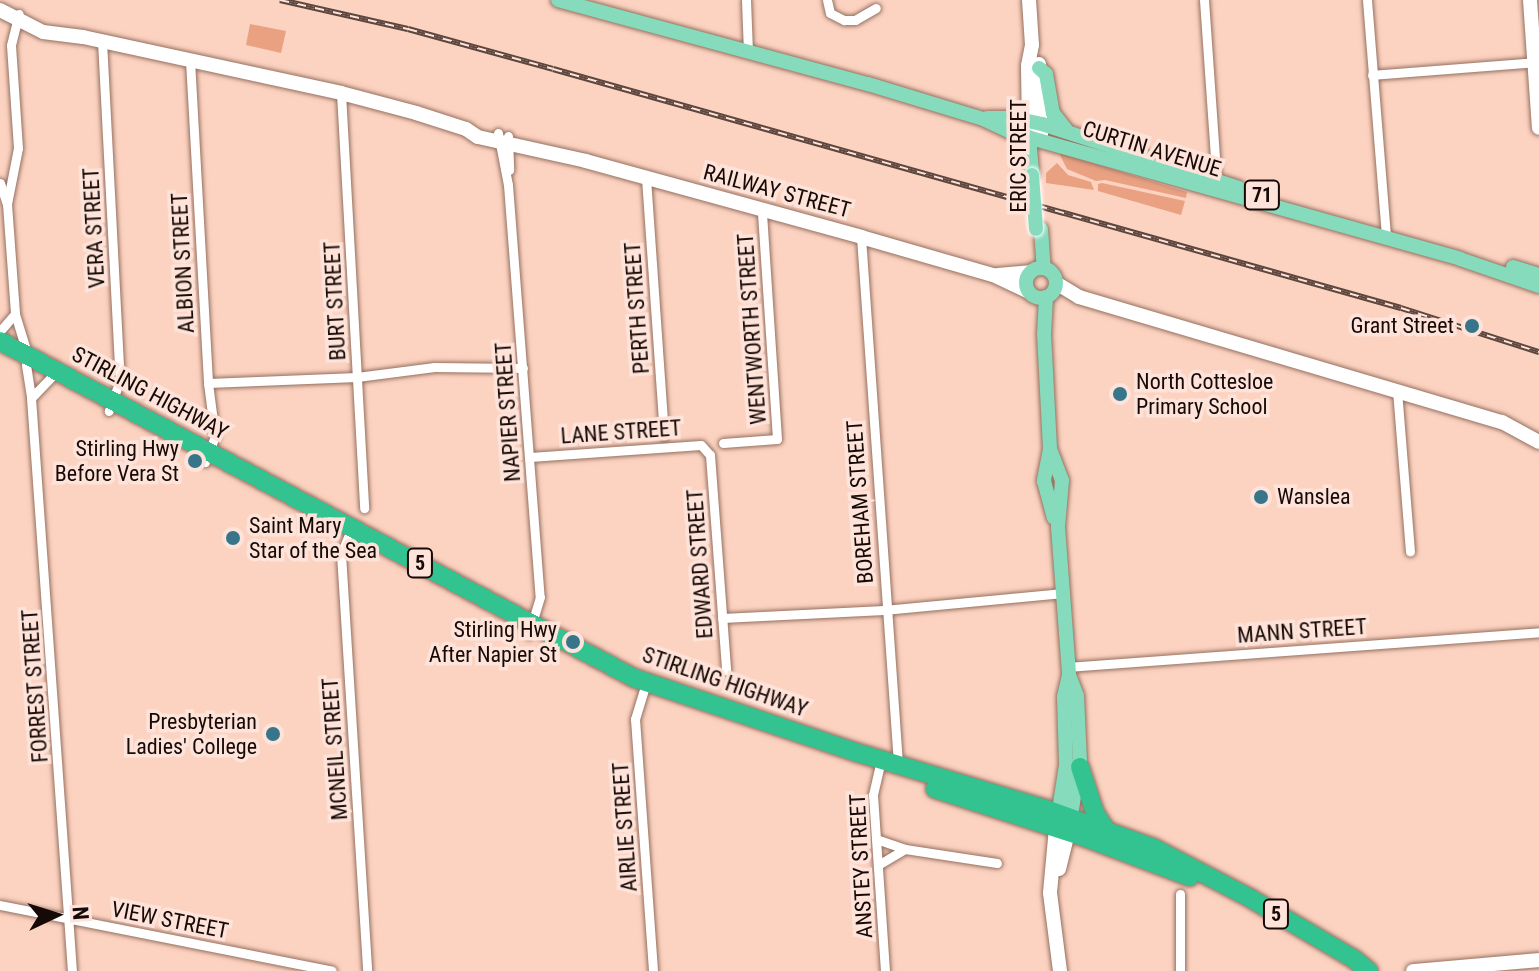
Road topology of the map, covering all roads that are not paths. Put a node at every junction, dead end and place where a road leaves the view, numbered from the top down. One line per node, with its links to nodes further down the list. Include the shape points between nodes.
1 (0, 0): 12 (street, RAILWAY STREET)
2 (558, 0): 16 (main road, CURTIN AVENUE)
3 (746, 0): 16 (street)
4 (827, 0): 11 (street, via 835,17 850,21)
5 (1029, 0): 15 (street, ERIC STREET)
6 (1204, 0): 28 (street)
7 (1367, 0): 20 (street)
8 (1530, 0): 18 (street)
9 (876, 8): 11 (street)
10 (0, 10): 12 (street, RAILWAY STREET)
11 (863, 16): 13 (street)
12 (18, 17): 14 (street, RAILWAY STREET, via 54,34); 29 (street, FORREST STREET, via 11,45 18,148)
13 (868, 26)
14 (102, 41): 17 (street, RAILWAY STREET); 49 (street, VERA STREET, via 120,380)
15 (1032, 45): 19 (street, ERIC STREET); 23 (street, ERIC STREET, via 1028,66)
16 (748, 53): 23 (main road, CURTIN AVENUE)
17 (190, 60): 21 (street, RAILWAY STREET); 46 (street, ALBION STREET)
18 (1537, 62): 20 (street); 22 (street)
19 (1039, 68): 23 (street, ERIC STREET); 24 (main road, via 1046,74 1053,113)
20 (1372, 75): 31 (street)
21 (341, 93): 25 (street, RAILWAY STREET, via 478,137); 44 (street, BURT STREET)
22 (1539, 128)
23 (1035, 130): 24 (main road, CURTIN AVENUE / 71); 28 (main road, CURTIN AVENUE / 71); 33 (main road, ERIC STREET, bridge)
24 (1069, 133): 28 (main road, CURTIN AVENUE / 71)
25 (503, 139): 26 (street, RAILWAY STREET); 43 (street, NAPIER STREET)
26 (646, 178): 30 (street, RAILWAY STREET); 51 (street, PERTH STREET)
27 (0, 183): 29 (street, FORREST STREET)
28 (1217, 186): 31 (main road, CURTIN AVENUE / 71)
29 (7, 204): 38 (street, FORREST STREET)
30 (762, 211): 32 (street, RAILWAY STREET); 53 (street, WENTWORTH STREET, via 777,439)
31 (1382, 233): 35 (main road, CURTIN AVENUE / 71); 36 (main road, CURTIN AVENUE / 71)
32 (861, 237): 34 (street, RAILWAY STREET); 61 (street, BOREHAM STREET)
33 (1037, 269): 34 (street, RAILWAY STREET); 37 (main road, ERIC STREET, via 1026,281); 37 (main road, via 1054,275)
34 (993, 275): 37 (street, RAILWAY STREET)
35 (1539, 275)
36 (1539, 286)
37 (1043, 293): 47 (street, RAILWAY STREET, via 1079,297); 60 (main road, via 1050,449 1062,481 1058,527)
38 (15, 314): 39 (street); 42 (street, FORREST STREET)
39 (0, 331)
40 (0, 341): 42 (highway, STIRLING HIGHWAY / 5)
41 (0, 352): 42 (highway, STIRLING HIGHWAY / 5)
42 (27, 361): 45 (highway, STIRLING HIGHWAY / 5); 48 (street, FORREST STREET); 49 (highway, STIRLING HIGHWAY / 5)
43 (523, 368): 44 (street, via 434,367); 56 (street, NAPIER STREET)
44 (357, 377): 46 (street); 57 (street, BURT STREET)
45 (50, 378): 48 (street); 49 (highway, STIRLING HIGHWAY / 5)
46 (208, 383): 55 (street, ALBION STREET, via 215,436)
47 (1397, 390): 50 (street, RAILWAY STREET, via 1410,387 1500,414); 52 (street, RAILWAY STREET, via 1502,422); 59 (street)
48 (31, 398): 78 (street, FORREST STREET)
49 (112, 406): 55 (highway, STIRLING HIGHWAY / 5)
50 (1539, 433)
51 (664, 435)
52 (1539, 442)
53 (723, 443)
54 (710, 455): 56 (street, LANE STREET, via 701,445); 62 (street, EDWARD STREET)
55 (208, 457): 58 (highway, STIRLING HIGHWAY / 5)
56 (530, 457): 63 (street, NAPIER STREET, via 540,597)
57 (364, 508)
58 (349, 531): 63 (highway, STIRLING HIGHWAY / 5); 83 (street, MCNEIL STREET, via 341,554)
59 (1410, 551)
60 (1063, 593): 61 (street); 66 (main road)
61 (884, 610): 62 (street); 68 (street, BOREHAM STREET)
62 (722, 618): 65 (street, EDWARD STREET)
63 (532, 629): 67 (highway, STIRLING HIGHWAY / 5)
64 (1539, 632): 66 (street, MANN STREET)
65 (726, 670)
66 (1068, 671): 69 (main road, via 1077,696); 70 (main road)
67 (644, 688): 68 (highway, STIRLING HIGHWAY / 5); 84 (street, AIRLIE STREET, via 635,719)
68 (888, 762): 70 (highway, STIRLING HIGHWAY / 5); 72 (street, ANSTEY STREET, via 873,795)
69 (1080, 767): 70 (main road); 71 (highway)
70 (1063, 822): 71 (highway, STIRLING HIGHWAY / 5); 86 (street, via 1050,893); 88 (highway, STIRLING HIGHWAY / 5, via 1189,876)
71 (1106, 830): 89 (highway, STIRLING HIGHWAY / 5, via 1181,859)
72 (876, 839): 73 (street); 75 (street, ANSTEY STREET)
73 (905, 849): 74 (street); 75 (street)
74 (997, 863)
75 (878, 865): 85 (street, ANSTEY STREET)
76 (1180, 894): 87 (street)
77 (0, 905): 78 (street, VIEW STREET)
78 (66, 918): 81 (street, FORREST STREET); 82 (street, VIEW STREET)
79 (1539, 960): 80 (street)
80 (1494, 967): 90 (street)
81 (72, 971)
82 (332, 971)
83 (367, 971)
84 (653, 971)
85 (885, 971)
86 (1060, 971)
87 (1180, 971)
88 (1351, 971)
89 (1369, 971)
90 (1413, 971)

